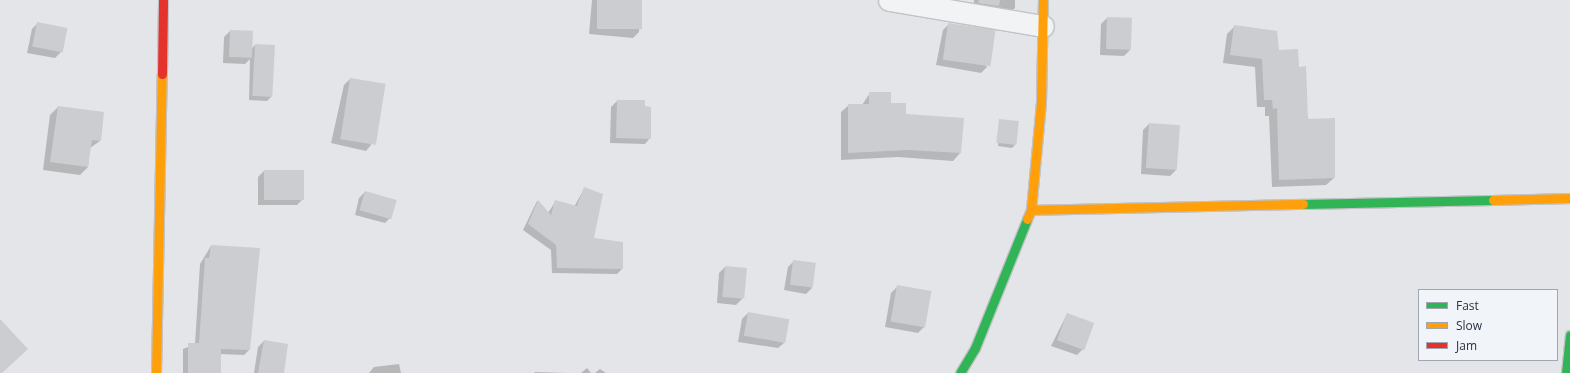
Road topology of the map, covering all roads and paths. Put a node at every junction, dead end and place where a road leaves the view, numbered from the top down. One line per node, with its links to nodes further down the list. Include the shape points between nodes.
1 (163, 0): 9 (street)
2 (889, 0): 4 (street)
3 (1043, 0): 4 (street)
4 (1043, 26): 6 (street, via 1041,102)
5 (1570, 198): 6 (street)
6 (1031, 210): 10 (street, via 975,348)
7 (1570, 335): 8 (street)
8 (1568, 371)
9 (156, 373)
10 (960, 373)

